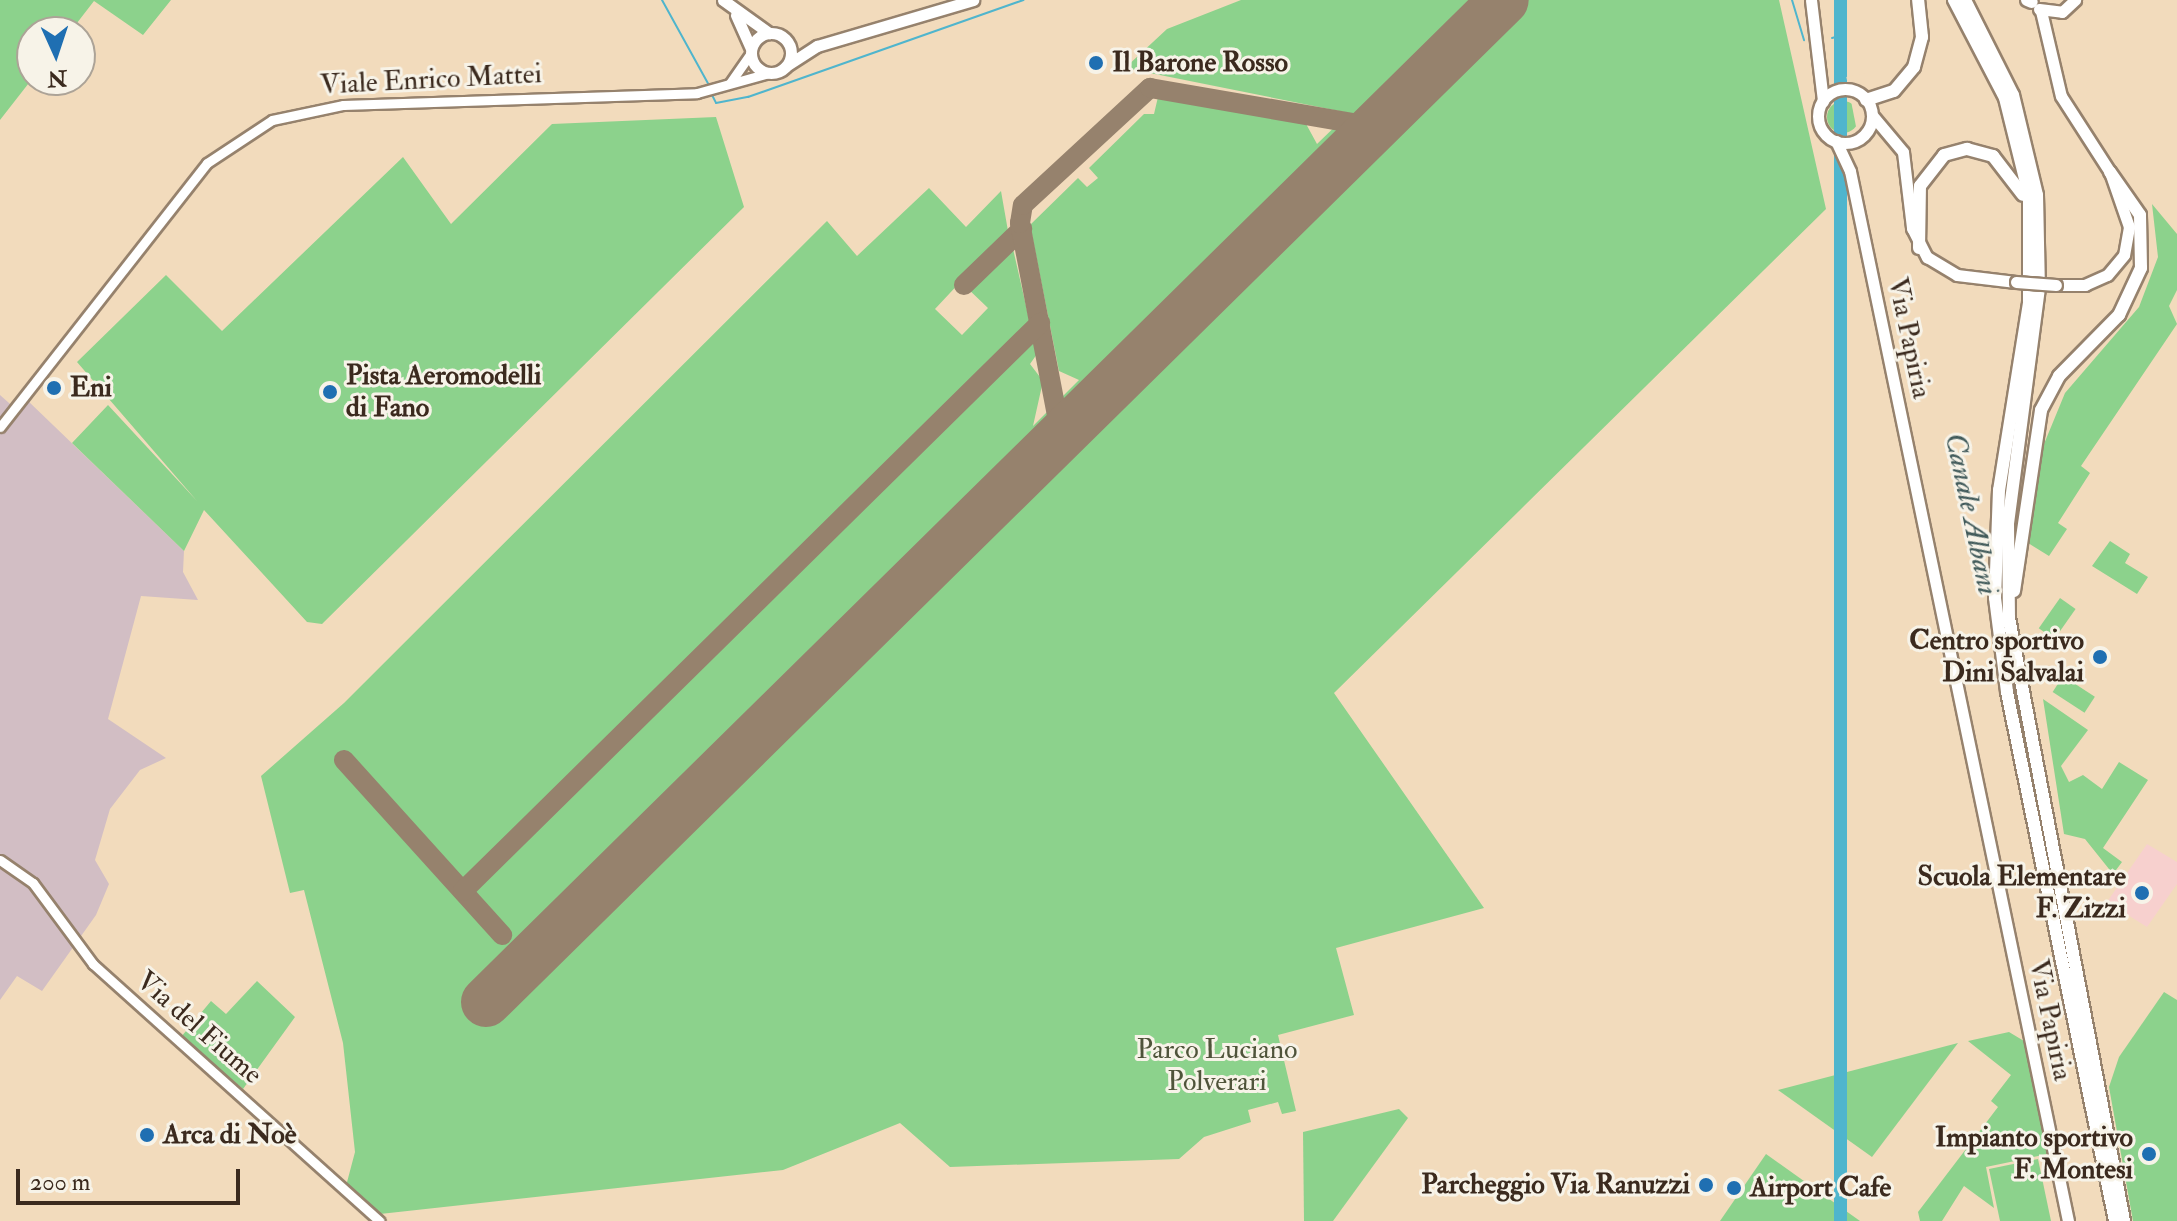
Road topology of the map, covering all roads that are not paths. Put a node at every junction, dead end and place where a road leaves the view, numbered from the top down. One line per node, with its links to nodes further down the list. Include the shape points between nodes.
1 (723, 0): 9 (main road)
2 (973, 0): 12 (main road)
3 (1811, 0): 16 (main road, Via Papiria)
4 (1918, 0): 20 (highway, via 1922,37 1914,67 1894,91)
5 (1954, 0): 29 (highway, via 2007,104)
6 (1965, 0): 32 (highway, via 2015,102 2040,226 2037,314 2007,533)
7 (2033, 3): 8 (main road); 13 (main road)
8 (2071, 4): 13 (main road)
9 (734, 11): 10 (main road); 14 (main road)
10 (769, 33): 11 (main road); 14 (main road)
11 (788, 42): 12 (main road); 15 (main road)
12 (817, 46): 15 (main road)
13 (2053, 47): 28 (main road, via 2061,96)
14 (751, 50): 17 (main road); 18 (street)
15 (786, 66): 17 (main road)
16 (1818, 67): 19 (main road); 21 (main road, Via Papiria)
17 (769, 73): 18 (street, Viale Enrico Mattei)
18 (721, 89): 31 (street, Viale Enrico Mattei, via 343,105 254,128 207,163)
19 (1843, 90): 20 (main road); 21 (main road)
20 (1866, 100): 22 (main road)
21 (1823, 101): 26 (main road, Via Papiria, via 1819,124)
22 (1872, 115): 23 (main road); 24 (main road)
23 (1868, 130): 24 (main road); 25 (main road)
24 (1894, 136): 30 (main road)
25 (1857, 140): 26 (main road); 27 (main road, Via Papiria)
26 (1836, 141): 27 (main road, Via Papiria)
27 (1850, 171): 36 (main road, Via Papiria)
28 (2110, 172): 30 (main road, bridge, via 2127,213 2124,255 2096,282 2056,285 1953,274); 32 (highway, via 2137,208 2143,259 2122,311 2059,376 2039,415 2018,545)
29 (2032, 227): 30 (highway, via 2007,166 1981,151 1958,150 1938,159 1923,178); 34 (highway, via 1994,588 2007,692)
30 (1919, 248)
31 (0, 427)
32 (2013, 650): 34 (highway)
33 (0, 860): 35 (street, Via del Fiume, via 33,883 93,964)
34 (2064, 942): 37 (highway); 38 (highway)
35 (379, 1221)
36 (2068, 1221)
37 (2115, 1221)
38 (2124, 1221)

